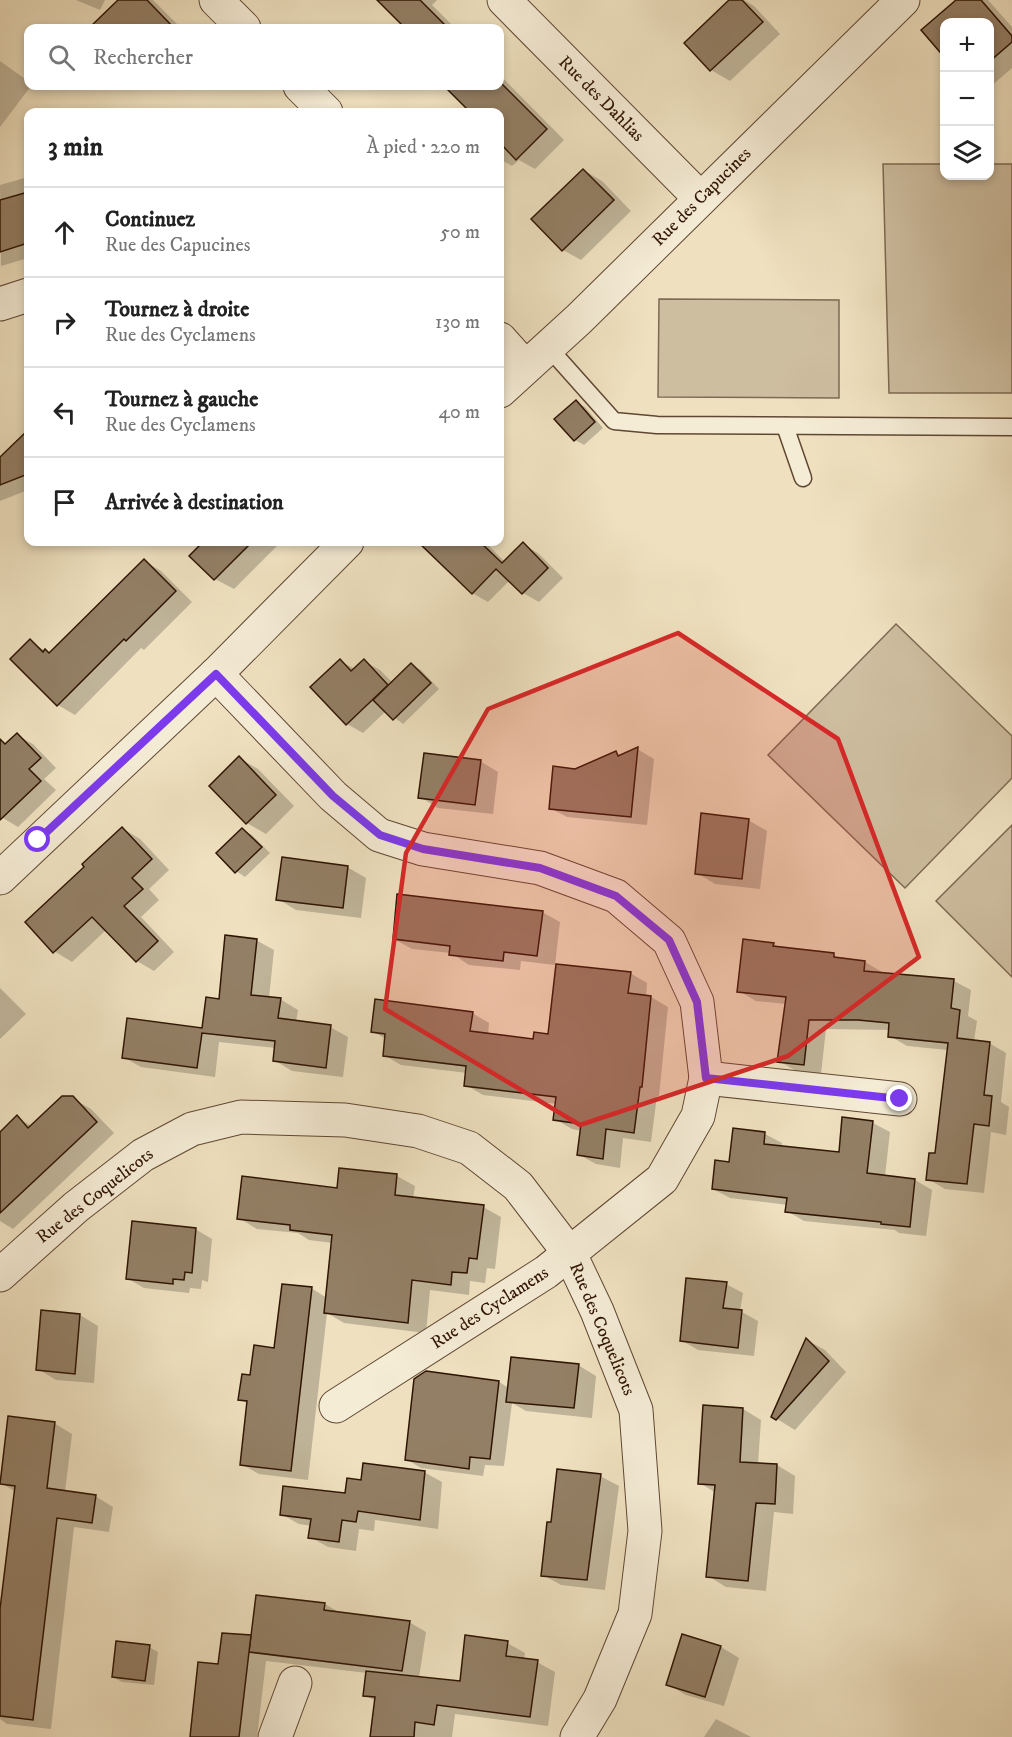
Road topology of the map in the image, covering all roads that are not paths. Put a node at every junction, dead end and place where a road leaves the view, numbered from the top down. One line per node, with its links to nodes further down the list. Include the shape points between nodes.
1 (216, 0): 4 (street)
2 (504, 0): 7 (street, Rue des Dahlias)
3 (903, 0): 7 (street, Rue des Capucines)
4 (240, 24)
5 (304, 90): 6 (street)
6 (322, 108)
7 (700, 198): 11 (street, Rue des Capucines)
8 (24, 296): 9 (street)
9 (0, 304)
10 (504, 341): 11 (street)
11 (536, 357): 12 (street, Rue des Capucines); 13 (lane, via 614,421)
12 (504, 387)
13 (785, 426): 14 (lane); 15 (lane)
14 (1012, 427)
15 (803, 478)
16 (343, 546): 17 (street)
17 (216, 674): 18 (street); 19 (street, Rue des Cyclamens, via 333,796 380,835 423,849 540,868 616,896 669,940 697,1002)
18 (0, 878)
19 (706, 1078): 20 (street); 21 (street, Rue des Cyclamens, via 699,1116 662,1179)
20 (900, 1099)
21 (570, 1254): 22 (street, Rue des Coquelicots, via 518,1186 469,1148 418,1131 345,1120 241,1117 192,1129 143,1155 76,1207); 23 (street, Rue des Cyclamens); 26 (street, Rue des Coquelicots, via 636,1410 645,1531 635,1614 600,1699)
22 (0, 1275)
23 (336, 1406)
24 (295, 1683): 25 (street)
25 (275, 1737)
26 (577, 1737)

